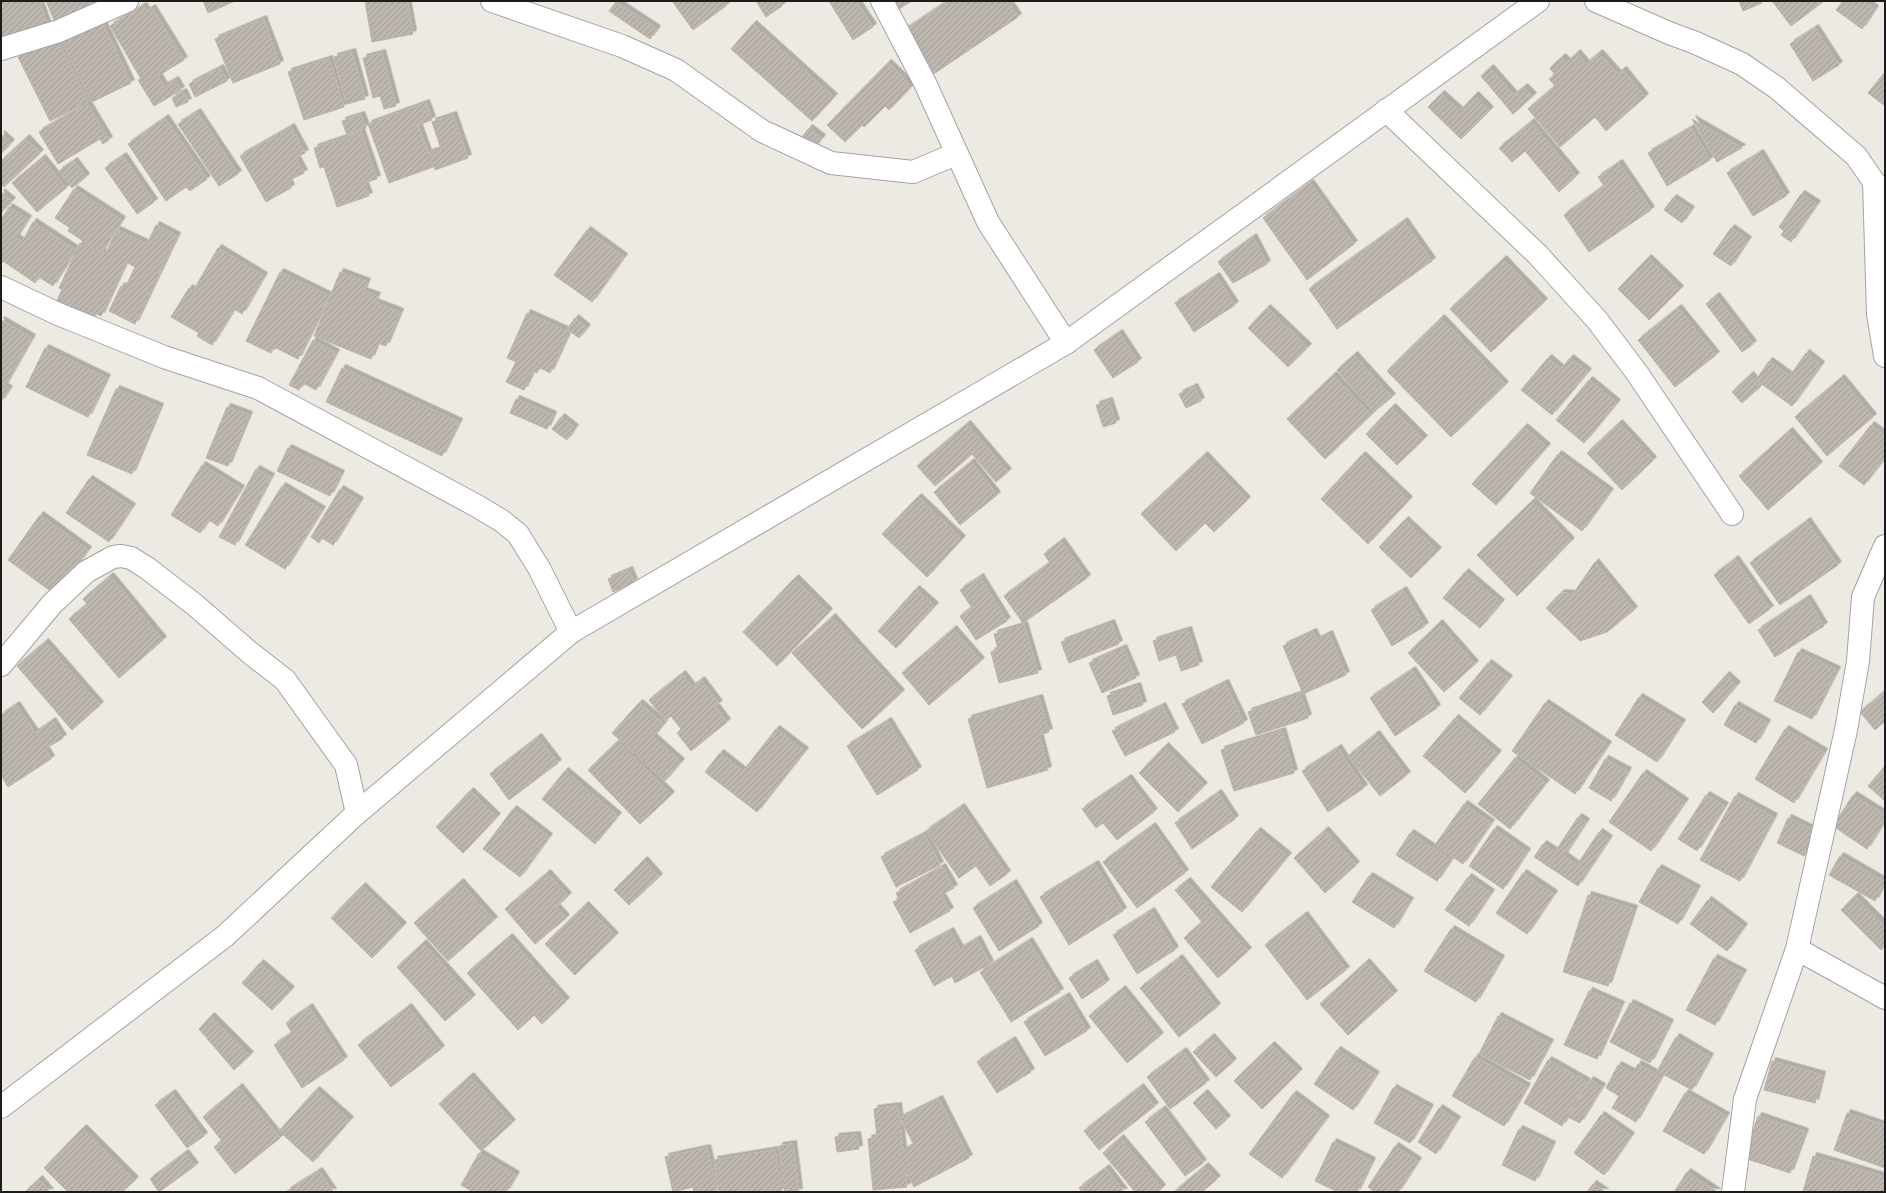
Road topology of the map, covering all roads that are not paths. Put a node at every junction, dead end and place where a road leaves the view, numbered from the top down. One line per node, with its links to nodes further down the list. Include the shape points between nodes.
1 (127, 1): 6 (street, via 59,31)
2 (492, 1): 8 (street, via 622,46 676,70 762,131 831,163 913,172)
3 (882, 1): 8 (street, via 925,83)
4 (1538, 1): 7 (street)
5 (1596, 1): 9 (street, via 1742,64 1777,88 1856,156)
6 (1, 49)
7 (1386, 110): 11 (street); 13 (street, via 1538,255 1597,320 1637,373)
8 (956, 154): 11 (street, via 988,222)
9 (1880, 187): 12 (street, via 1878,314)
10 (1, 287): 15 (street, via 58,314 164,357 258,388 478,506 518,534 539,568)
11 (1066, 343): 15 (street)
12 (1885, 356)
13 (1732, 514)
14 (1885, 546): 18 (street, via 1863,597 1858,661 1846,730)
15 (571, 632): 17 (street)
16 (1, 665): 17 (street, via 52,604 86,572 113,557 131,558 195,605 285,680 346,765)
17 (357, 813): 20 (street, via 225,936)
18 (1797, 949): 19 (street); 21 (street, via 1745,1099)
19 (1885, 998)
20 (1, 1107)
21 (1733, 1192)

